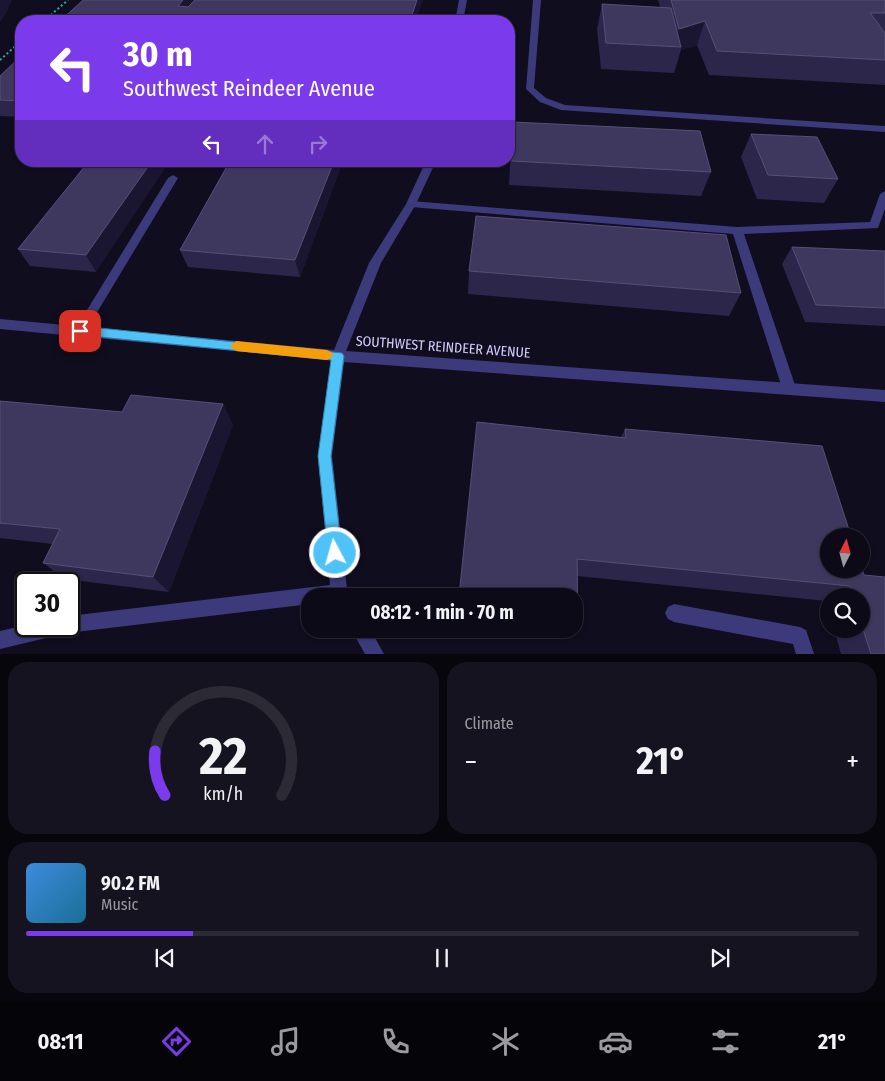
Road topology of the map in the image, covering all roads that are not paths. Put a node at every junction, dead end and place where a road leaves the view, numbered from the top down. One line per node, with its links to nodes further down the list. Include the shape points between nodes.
1 (463, 0): 3 (street)
2 (537, 0): 4 (street, via 530,89 543,100 564,108)
3 (460, 15)
4 (885, 129)
5 (428, 167): 8 (street)
6 (172, 178): 11 (street)
7 (885, 194): 9 (street, via 874,225)
8 (411, 204): 9 (street); 12 (street, via 375,263)
9 (737, 231): 13 (street)
10 (0, 324): 11 (street, SOUTHWEST REINDEER AVENUE)
11 (80, 331): 12 (street, SOUTHWEST REINDEER AVENUE)
12 (338, 356): 13 (street, SOUTHWEST REINDEER AVENUE); 15 (street, via 325,456)
13 (789, 388): 14 (street, SOUTHWEST REINDEER AVENUE)
14 (885, 396)
15 (339, 588)
16 (301, 598): 18 (street)
17 (674, 613): 23 (street, via 800,636)
18 (80, 624)
19 (15, 637): 21 (street)
20 (365, 638): 22 (street)
21 (0, 640)
22 (375, 654)
23 (805, 654)

